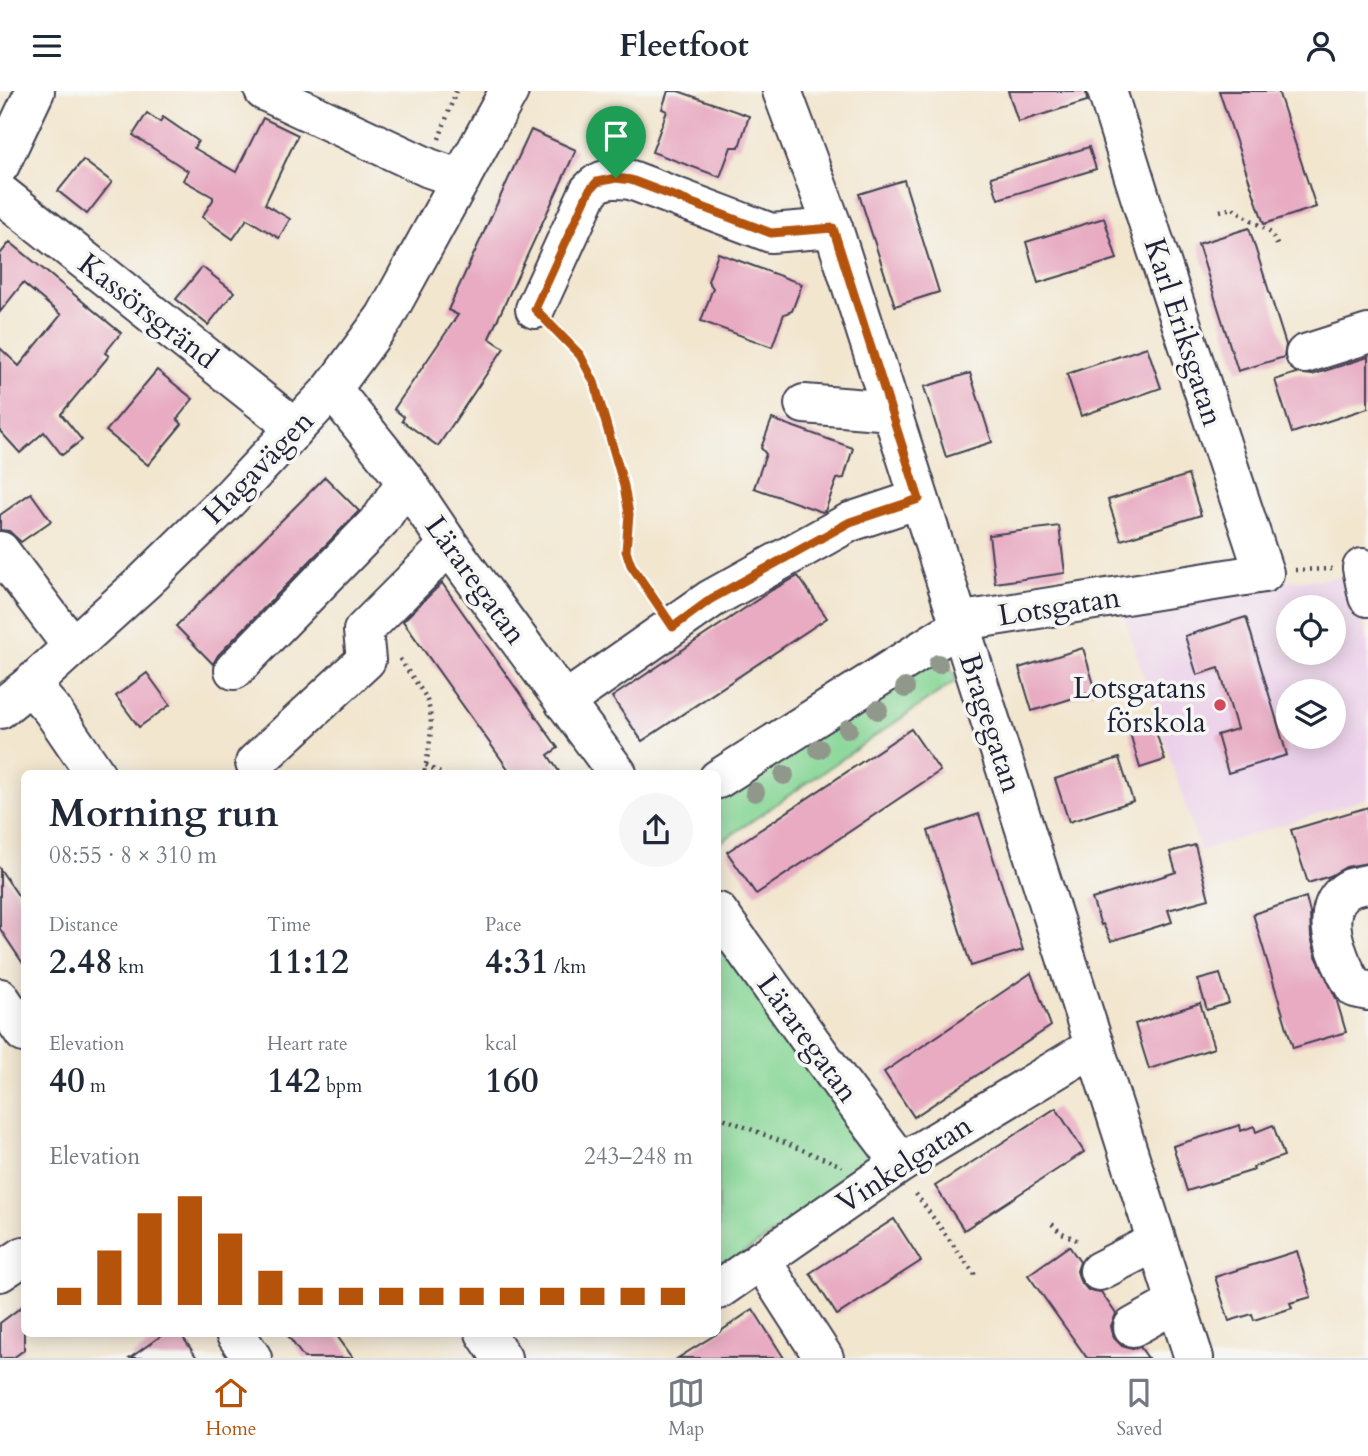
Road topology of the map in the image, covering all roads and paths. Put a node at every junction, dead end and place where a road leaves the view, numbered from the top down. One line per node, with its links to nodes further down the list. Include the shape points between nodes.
1 (35, 91): 7 (street)
2 (264, 91): 8 (street)
3 (477, 91): 8 (street, Hagavägen)
4 (509, 91): 8 (street, Hagavägen)
5 (782, 91): 11 (street, Bragegatan)
6 (1107, 91): 24 (street, Karl Eriksgatan)
7 (0, 165)
8 (461, 179): 16 (street, Hagavägen, via 385,317)
9 (0, 193): 19 (street, Kassörsgränd, via 278,414)
10 (1220, 212): 12 (path, via 1233,208 1271,233)
11 (833, 228): 13 (street, via 771,233 631,180 597,182); 18 (street, Bragegatan)
12 (1279, 248)
13 (535, 309): 28 (path, via 580,355 594,382 624,486 629,514 626,551)
14 (1368, 334): 15 (street)
15 (1305, 354)
16 (332, 389): 19 (street, Hagavägen); 20 (street, Läraregatan)
17 (804, 404): 18 (street)
18 (891, 411): 21 (street, Bragegatan)
19 (293, 431): 29 (street, Hagavägen, via 228,500)
20 (407, 481): 22 (street, Läraregatan); 30 (street, via 381,519)
21 (919, 499): 27 (street, Bragegatan); 28 (street, via 850,522 711,599)
22 (449, 545): 26 (street); 32 (street, Läraregatan)
23 (0, 551): 29 (street)
24 (1264, 573): 25 (path); 27 (street, Lotsgatan)
25 (1365, 582)
26 (373, 621): 34 (street, via 363,631 366,660); 35 (path, via 426,698 430,709)
27 (960, 625): 40 (street, Lotsgatan); 46 (street, Bragegatan)
28 (673, 627): 32 (street)
29 (72, 646): 31 (street, Hagavägen)
30 (234, 670)
31 (30, 685): 33 (street, Hagavägen); 36 (street)
32 (564, 702): 39 (street, Läraregatan)
33 (0, 709)
34 (255, 763)
35 (426, 765): 37 (path); 38 (path)
36 (92, 770)
37 (425, 770)
38 (435, 770)
39 (615, 770)
40 (721, 777)
41 (1368, 884): 43 (street, via 1350,888 1334,905 1331,925 1341,967 1355,988)
42 (721, 916): 48 (street, Läraregatan, via 842,1085)
43 (1368, 991)
44 (0, 998): 45 (street)
45 (21, 1029)
46 (1095, 1046): 48 (street, Vinkelgatan); 49 (street, Bragegatan)
47 (721, 1118): 48 (path, via 838,1164)
48 (894, 1176): 51 (street, Vinkelgatan); 54 (path)
49 (1156, 1242): 52 (street); 56 (street, Bragegatan)
50 (21, 1258): 53 (street)
51 (761, 1260): 55 (street, Vinkelgatan); 62 (street)
52 (1099, 1271)
53 (0, 1272)
54 (975, 1275)
55 (721, 1288)
56 (1176, 1303): 57 (street); 63 (street, Bragegatan)
57 (1133, 1327)
58 (238, 1337): 60 (street)
59 (488, 1337): 61 (street)
60 (252, 1358)
61 (502, 1358)
62 (824, 1358)
63 (1194, 1358)

